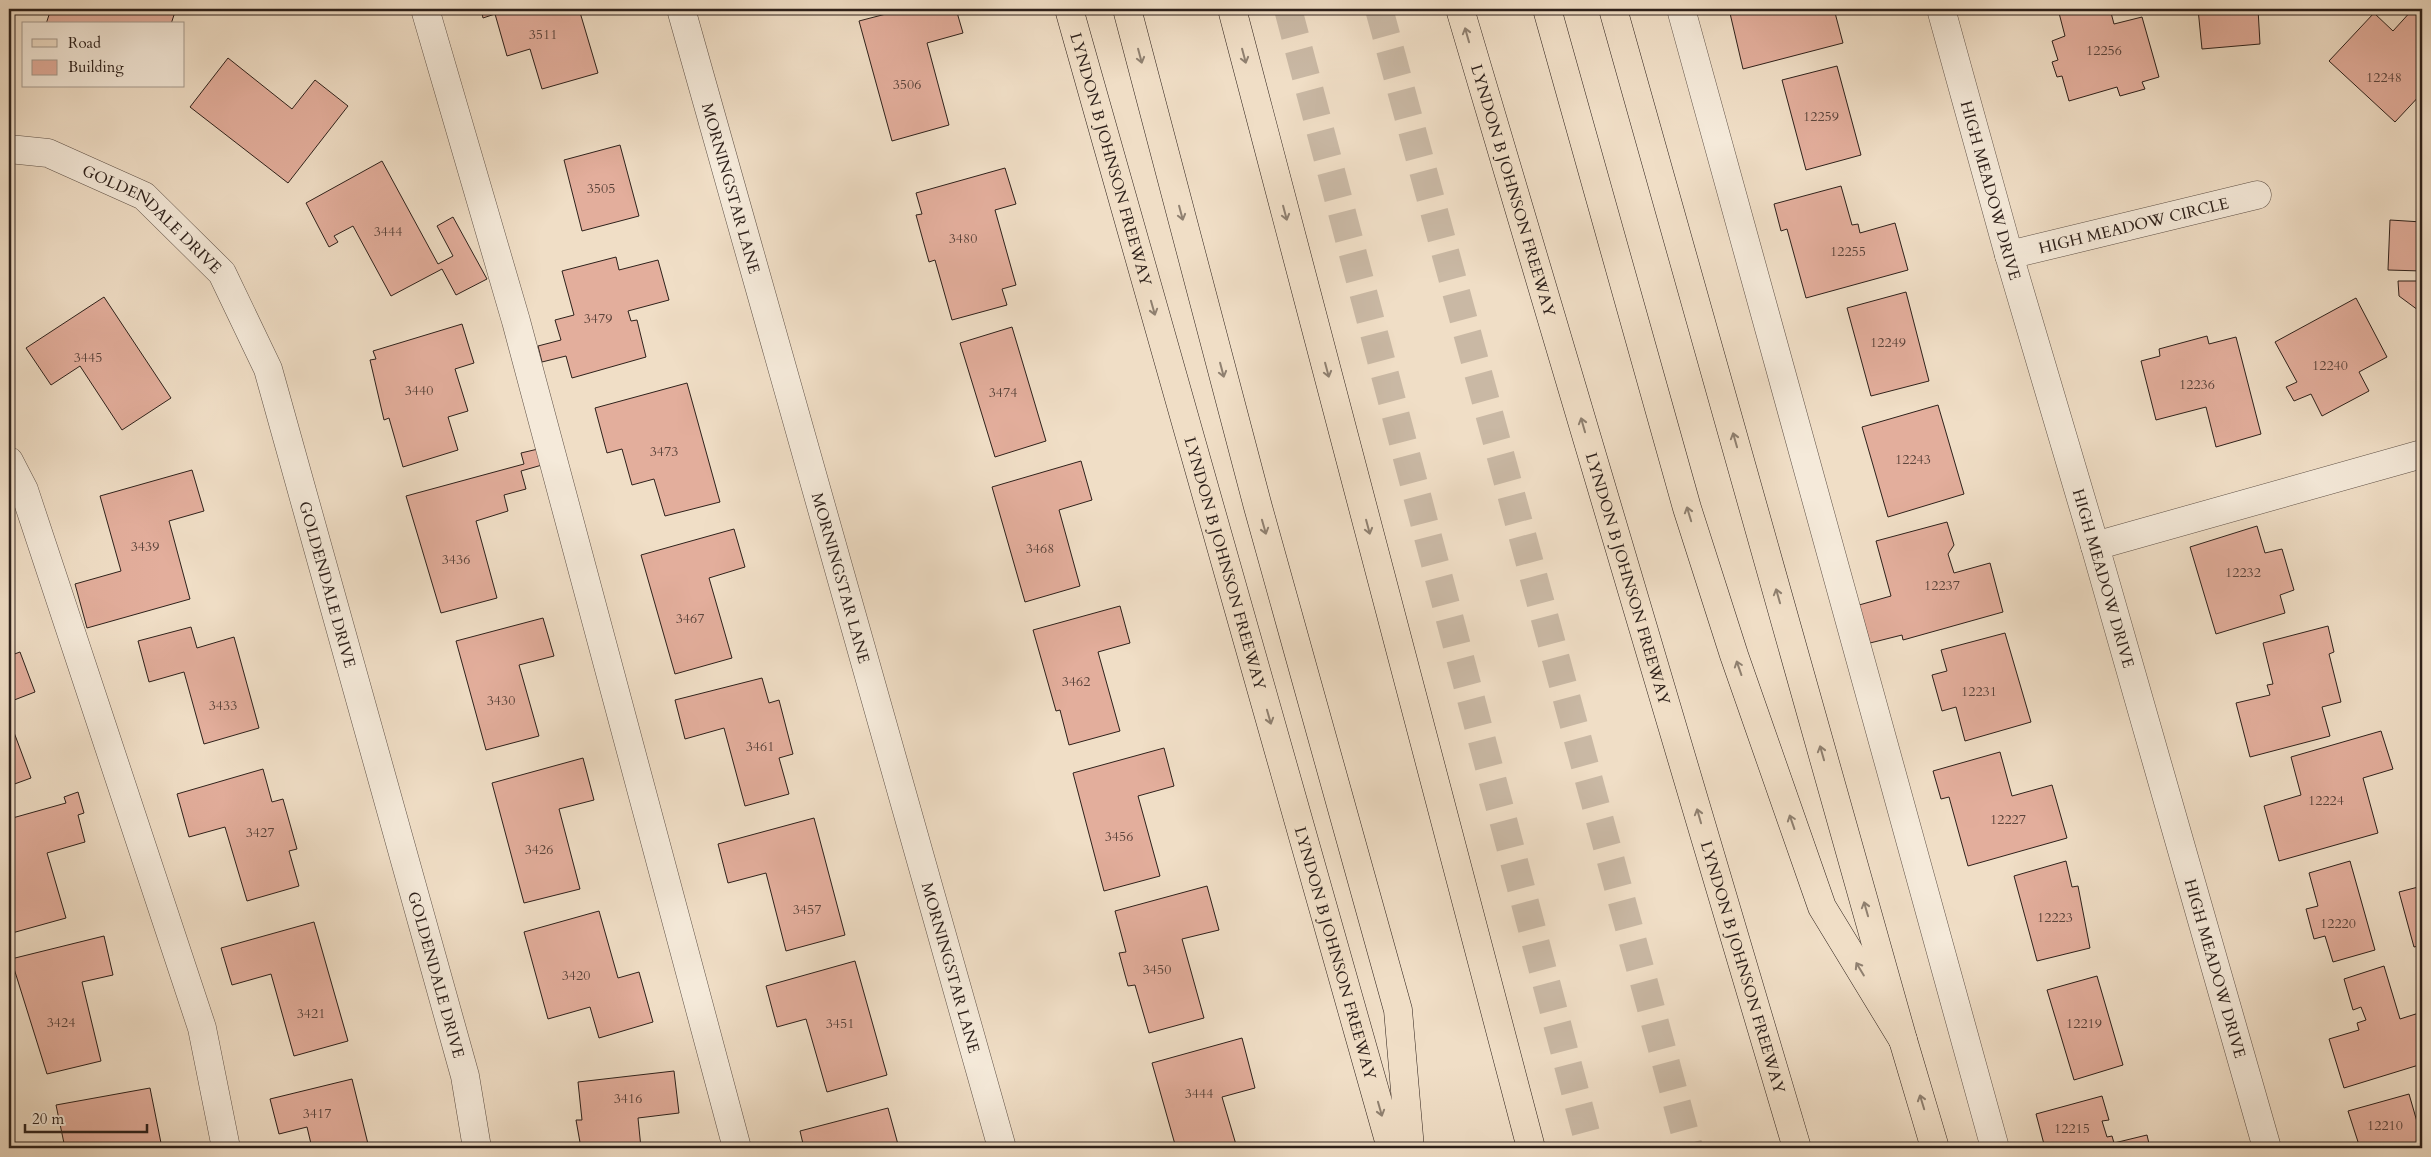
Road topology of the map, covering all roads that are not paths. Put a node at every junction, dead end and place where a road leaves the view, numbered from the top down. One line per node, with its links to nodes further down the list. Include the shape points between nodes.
1 (425, 9): 20 (street, via 516,321)
2 (682, 9): 21 (street, MORNINGSTAR LANE)
3 (1069, 9): 22 (main road, LYNDON B JOHNSON FREEWAY, one-way to 22)
4 (1128, 9): 23 (main road, one-way to 23, via 1258,507 1398,1010)
5 (1232, 9): 24 (main road, one-way to 24)
6 (1460, 9): 25 (main road, LYNDON B JOHNSON FREEWAY, one-way to 6)
7 (1547, 9): 17 (main road, one-way to 7, via 1822,907 1734,655 1687,508)
8 (1614, 9): 17 (main road, one-way to 8)
9 (1681, 9): 27 (street)
10 (1941, 9): 13 (street, HIGH MEADOW DRIVE)
11 (9, 148): 19 (street, GOLDENDALE DRIVE, via 48,153 144,196 222,273 268,369 465,1076)
12 (2257, 194): 13 (street, HIGH MEADOW CIRCLE)
13 (2009, 255): 16 (street, HIGH MEADOW DRIVE)
14 (2422, 454): 16 (street)
15 (9, 461): 18 (street, via 24,490 202,1028)
16 (2095, 546): 28 (street, HIGH MEADOW DRIVE)
17 (1903, 1040): 26 (main road, one-way to 17)
18 (226, 1148)
19 (477, 1148)
20 (737, 1148)
21 (1002, 1148)
22 (1391, 1148)
23 (1410, 1148)
24 (1531, 1148)
25 (1797, 1148)
26 (1936, 1148)
27 (1994, 1148)
28 (2267, 1148)

